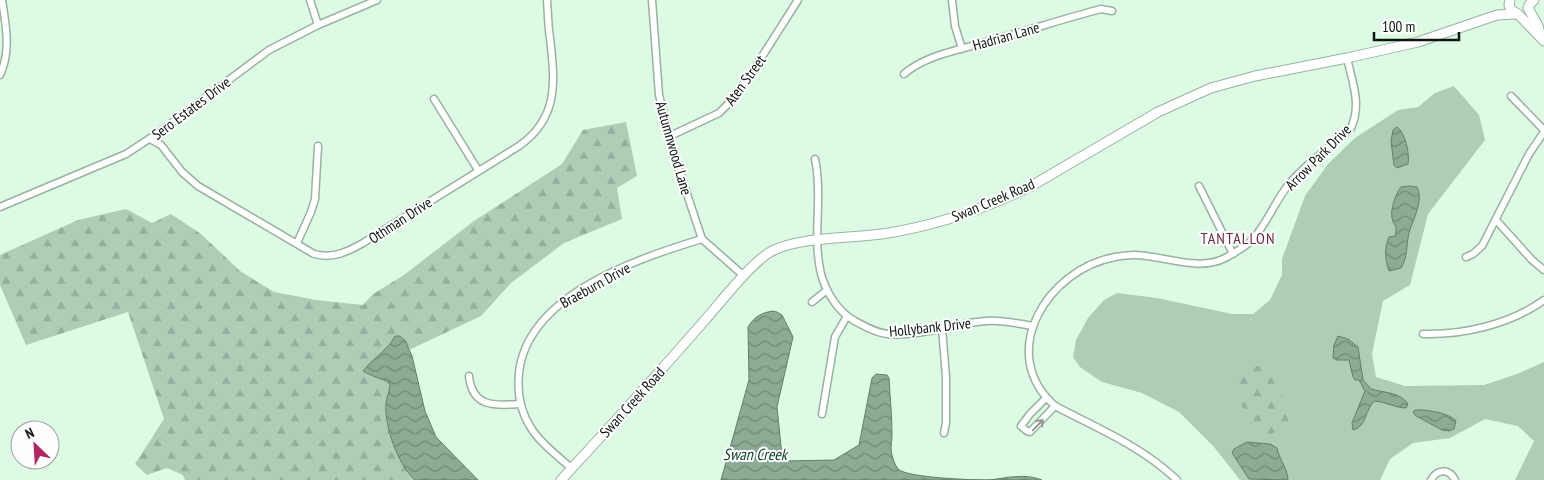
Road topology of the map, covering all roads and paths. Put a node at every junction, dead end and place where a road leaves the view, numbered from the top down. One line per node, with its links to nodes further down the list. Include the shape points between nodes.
1 (2, 0): 18 (street, via 6,51)
2 (310, 0): 13 (street)
3 (377, 0): 13 (street, Sero Estates Drive)
4 (547, 0): 26 (street, Othman Drive, via 553,82 548,112 527,140)
5 (652, 0): 22 (street, Autumnwood Lane, via 659,95)
6 (798, 0): 22 (street, Aten Street, via 732,100 719,113)
7 (952, 0): 15 (street)
8 (1509, 2): 11 (street); 12 (street, Swan Creek Road)
9 (1530, 3): 11 (street, via 1525,12); 14 (street)
10 (1112, 11): 15 (street, Hadrian Lane, via 1101,9)
11 (1516, 14): 12 (street, Swan Creek Road); 14 (street)
12 (1497, 15): 16 (street, Swan Creek Road, via 1418,42)
13 (318, 25): 23 (street, Sero Estates Drive, via 269,50)
14 (1543, 39)
15 (962, 48): 17 (street, Hadrian Lane, via 916,65)
16 (1347, 58): 31 (street, Swan Creek Road, via 1248,78 1198,93 1158,112 1033,185 979,209 905,230); 33 (street, Arrow Park Drive, via 1356,98 1351,128 1304,168 1283,192 1254,238)
17 (904, 74)
18 (0, 75)
19 (1511, 96): 21 (street)
20 (434, 99): 26 (street)
21 (1544, 131): 29 (street)
22 (670, 136): 30 (street, Autumnwood Lane)
23 (150, 139): 28 (street, Sero Estates Drive, via 116,159); 32 (street, Othman Drive, via 160,145 198,186)
24 (318, 146): 32 (street, via 315,199)
25 (815, 160): 31 (street, Hollybank Drive)
26 (478, 170): 32 (street, Othman Drive, via 346,252 321,255)
27 (1199, 186): 33 (street)
28 (0, 207)
29 (1496, 220): 34 (street, via 1482,246); 35 (street)
30 (702, 239): 36 (street); 46 (street, Braeburn Drive, via 628,265 555,307 525,347 519,372)
31 (818, 241): 36 (street, Swan Creek Road, via 774,250); 37 (street, Hollybank Drive, via 820,270)
32 (297, 243)
33 (1233, 254): 41 (street, Arrow Park Drive, via 1204,263 1134,255 1098,261 1065,281)
34 (1466, 256)
35 (1544, 270)
36 (744, 276): 50 (street, Swan Creek Road)
37 (827, 290): 39 (street); 40 (street, Hollybank Drive)
38 (1544, 300): 43 (street, via 1518,316 1495,324)
39 (812, 302)
40 (846, 316): 42 (street, Hollybank Drive, via 888,334); 48 (street, via 835,337)
41 (1032, 326): 42 (street, Hollybank Drive, via 995,321); 45 (street, Arrow Park Drive, via 1030,363)
42 (942, 328): 49 (street, via 946,377)
43 (1423, 334)
44 (469, 376): 46 (street, via 470,386 479,399 495,405)
45 (1046, 398): 47 (street, Arrow Park Drive); 47 (street, one-way to 47, via 1021,426 1026,432 1035,429)
46 (519, 404): 50 (street, Braeburn Drive, via 531,428)
47 (1055, 406): 52 (street, Arrow Park Drive, via 1131,445)
48 (822, 414)
49 (944, 433)
50 (571, 468): 51 (street, Swan Creek Road)
51 (561, 480)
52 (1177, 480)
53 (1431, 480): 54 (street, via 1435,473 1444,471 1452,474)
54 (1455, 480)

